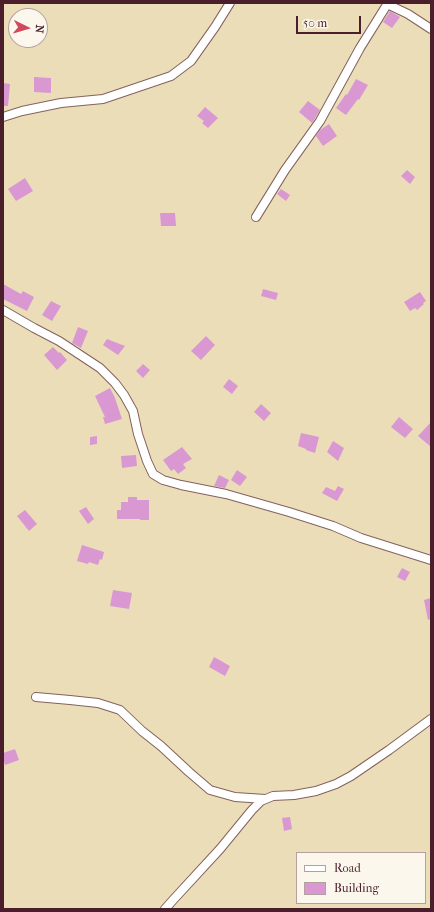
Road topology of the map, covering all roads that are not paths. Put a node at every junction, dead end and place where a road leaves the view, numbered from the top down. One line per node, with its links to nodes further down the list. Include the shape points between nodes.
1 (230, 3): 4 (street, via 191,61 171,76 103,99 60,103)
2 (387, 4): 3 (street); 5 (street, via 320,121)
3 (431, 29)
4 (3, 117)
5 (256, 217)
6 (3, 310): 7 (street, via 59,341 100,368 115,383 133,411 138,434 153,474 163,480 289,512)
7 (431, 560)
8 (36, 697): 10 (street, via 98,703 120,710 210,790 235,797)
9 (431, 719): 10 (street, via 336,784 316,791)
10 (266, 799): 11 (street, via 252,810)
11 (166, 909)

